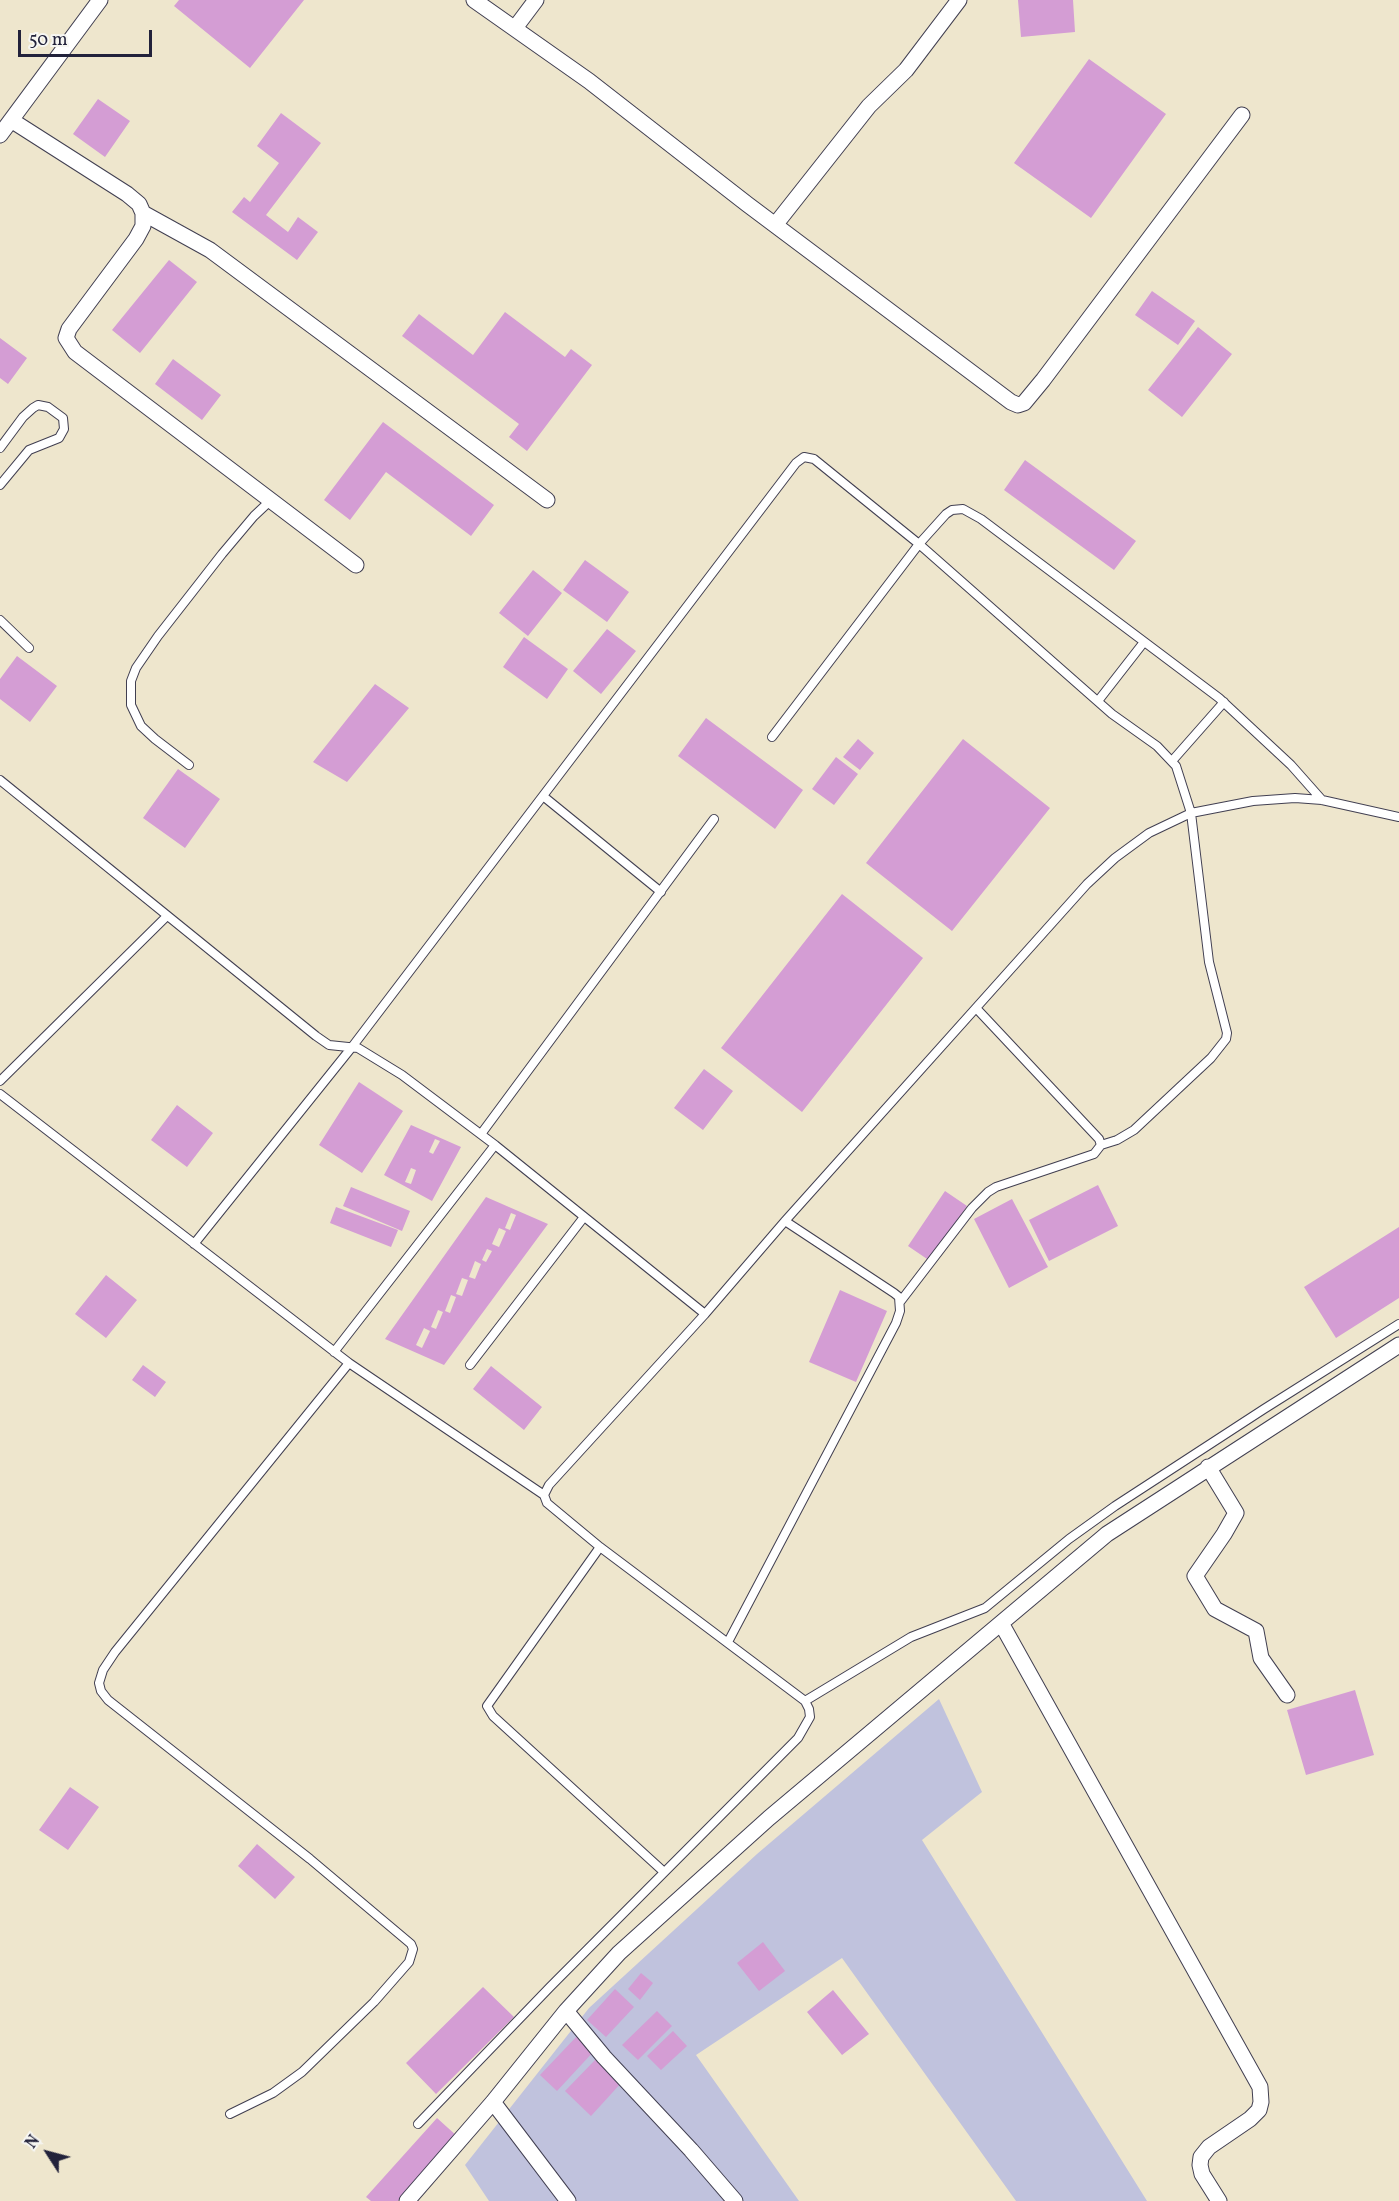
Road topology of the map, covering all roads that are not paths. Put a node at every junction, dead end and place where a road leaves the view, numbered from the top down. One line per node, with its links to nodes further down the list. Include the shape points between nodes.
1 (100, 0): 7 (street)
2 (474, 0): 5 (street)
3 (536, 0): 5 (street)
4 (958, 0): 10 (street, via 906,70 869,106)
5 (515, 28): 10 (street)
6 (1242, 115): 10 (street, via 1043,380 1024,403 1017,405)
7 (11, 120): 8 (street); 9 (street, via 127,194)
8 (0, 135)
9 (143, 213): 13 (street, via 143,226 136,239 66,338 75,352); 14 (street, via 210,250)
10 (775, 225)
11 (0, 448): 12 (lane, via 23,417 38,405 63,418 64,429 59,438 29,450)
12 (0, 485)
13 (271, 500): 16 (street); 24 (lane, via 222,554 158,636 131,681 130,705 141,726)
14 (547, 500)
15 (918, 544): 18 (lane, via 946,514 968,510); 20 (lane); 22 (lane); 26 (lane, via 814,459 804,457)
16 (356, 565)
17 (0, 620): 19 (lane)
18 (1144, 642): 20 (lane); 21 (lane)
19 (29, 648)
20 (1098, 701): 23 (lane)
21 (1224, 702): 23 (lane); 27 (lane, via 1292,765)
22 (772, 737)
23 (1172, 760): 28 (lane)
24 (189, 765)
25 (0, 780): 32 (lane)
26 (543, 796): 31 (lane); 34 (lane)
27 (1322, 800): 28 (lane, via 1253,801); 29 (lane)
28 (1191, 813): 33 (lane, via 1149,833 1115,858); 39 (lane, via 1209,962 1226,1039 1134,1130)
29 (1399, 817)
30 (714, 819): 31 (lane)
31 (661, 892): 37 (lane)
32 (167, 916): 34 (lane, via 326,1043); 35 (lane)
33 (976, 1008): 39 (lane); 41 (lane)
34 (352, 1047): 37 (lane, via 402,1075); 42 (lane)
35 (0, 1081)
36 (0, 1094): 42 (lane)
37 (481, 1134): 38 (lane)
38 (495, 1145): 40 (lane); 47 (lane)
39 (1101, 1145): 43 (lane, via 1094,1154 988,1192)
40 (584, 1217): 44 (lane); 49 (lane)
41 (785, 1221): 43 (lane, via 894,1293); 44 (lane)
42 (194, 1244): 47 (lane)
43 (900, 1302): 54 (lane, via 896,1323)
44 (705, 1314): 51 (lane)
45 (1399, 1324): 56 (lane, via 1115,1506 985,1608 911,1637)
46 (1399, 1345): 50 (street)
47 (334, 1352): 48 (lane)
48 (349, 1363): 51 (lane); 60 (lane, via 115,1652 99,1683 108,1700 310,1858 413,1949 409,1962 374,2002 302,2072 273,2093)
49 (470, 1365)
50 (1208, 1467): 53 (street, via 1107,1534); 55 (street, via 1236,1513 1195,1576 1215,1609 1256,1631 1261,1658)
51 (544, 1495): 52 (lane, via 547,1503)
52 (600, 1547): 54 (lane); 57 (lane, via 487,1706 493,1716)
53 (1001, 1623): 58 (street, via 692,1885 619,1953); 65 (street, via 1260,2087 1258,2110 1201,2157 1202,2174)
54 (728, 1642): 56 (lane)
55 (1287, 1695)
56 (805, 1701): 57 (lane, via 810,1717 798,1738)
57 (664, 1872): 61 (lane)
58 (566, 2011): 59 (street); 64 (street)
59 (493, 2102): 62 (street); 63 (street)
60 (230, 2114)
61 (418, 2124)
62 (407, 2201)
63 (568, 2201)
64 (735, 2201)
65 (1219, 2201)

